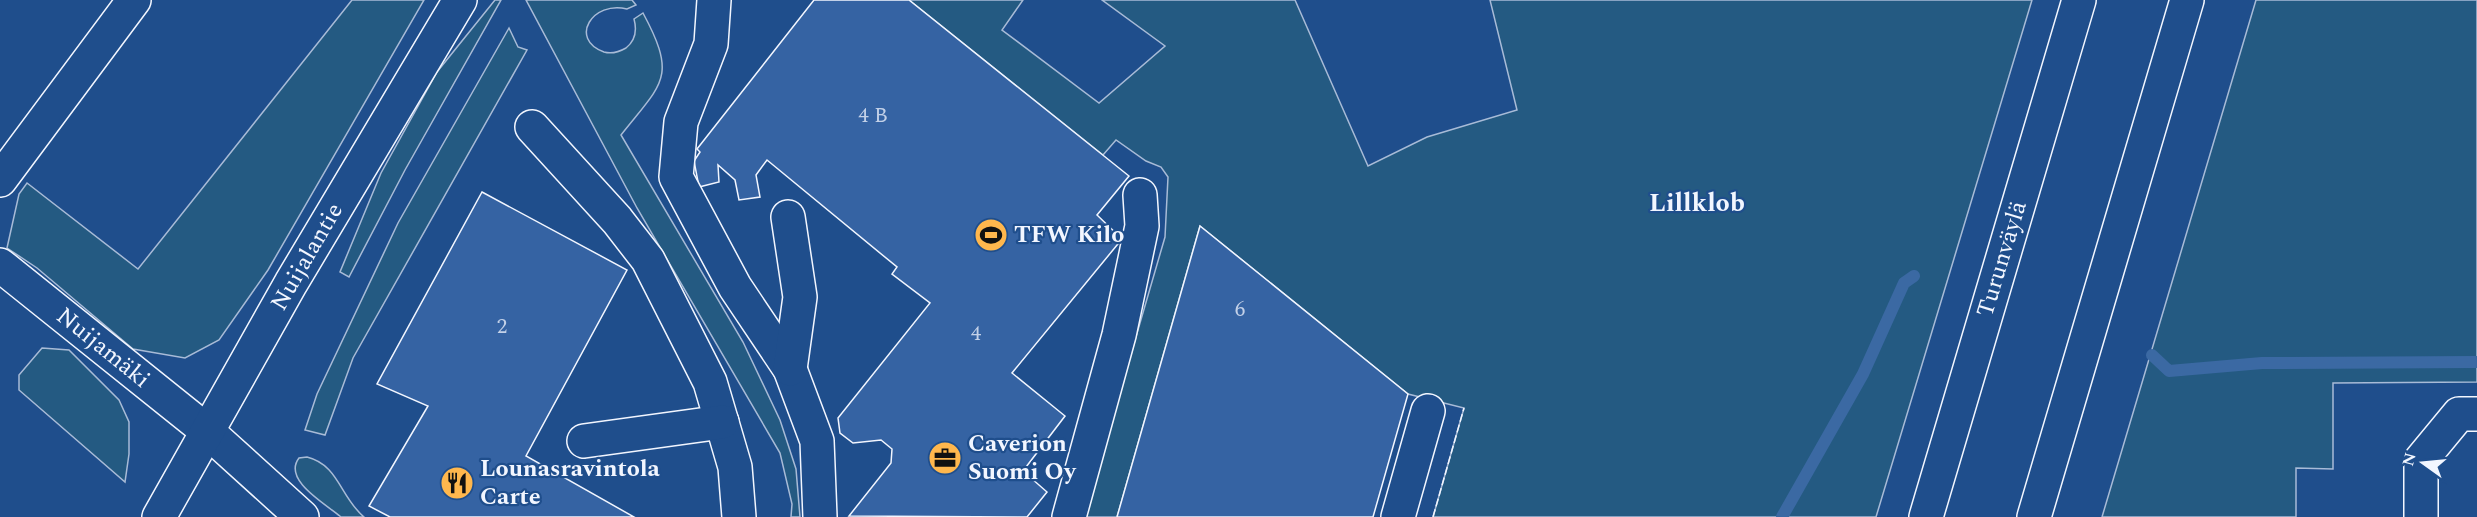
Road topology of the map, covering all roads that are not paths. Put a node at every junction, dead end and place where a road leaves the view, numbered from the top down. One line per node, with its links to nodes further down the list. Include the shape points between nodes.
1 (134, 0): 7 (main road)
2 (460, 0): 15 (main road, Nuijalantie)
3 (714, 0): 11 (main road, via 711,44 681,122 676,177 735,287)
4 (2079, 0): 23 (main road, Turunväylä)
5 (2187, 0): 24 (main road)
6 (532, 127): 14 (main road, via 648,260 710,382)
7 (0, 180)
8 (1140, 195): 21 (main road, via 1142,226 1121,324)
9 (789, 218): 11 (main road, via 800,297)
10 (0, 265): 15 (main road, Nuijamäki)
11 (790, 369): 20 (main road, via 817,441)
12 (1428, 411): 22 (main road)
13 (2477, 414): 25 (main road, via 2459,414 2421,460)
14 (722, 422): 16 (main road); 19 (main road, via 735,467)
15 (207, 431): 17 (main road, Nuijalantie); 18 (main road, Nuijamäki)
16 (584, 441)
17 (159, 517)
18 (302, 517)
19 (739, 517)
20 (820, 517)
21 (1069, 517)
22 (1398, 517)
23 (1926, 517)
24 (2034, 517)
25 (2421, 517)

